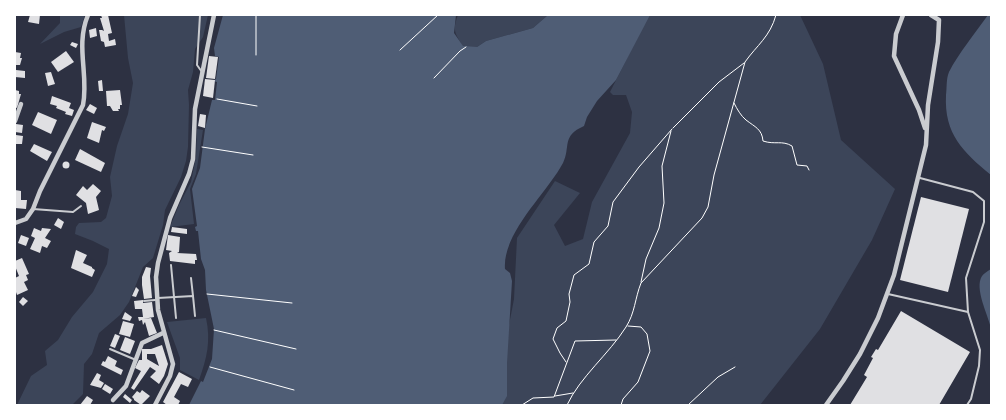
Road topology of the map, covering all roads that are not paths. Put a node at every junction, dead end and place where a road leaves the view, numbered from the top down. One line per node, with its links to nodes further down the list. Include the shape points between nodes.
1 (88, 15): 12 (street, via 81,48 83,105)
2 (200, 15): 6 (lane, via 197,65)
3 (214, 15): 6 (street)
4 (903, 15): 9 (street, via 896,34 894,56 920,110)
5 (931, 15): 9 (street, via 939,20)
6 (202, 72): 19 (street, via 189,174 170,218 158,264)
7 (21, 104): 8 (street)
8 (15, 122)
9 (926, 132): 10 (street)
10 (919, 178): 16 (street); 21 (lane, via 973,192 984,201 984,222 966,278)
11 (82, 206): 12 (lane, via 73,212)
12 (33, 210): 13 (street, via 26,219)
13 (15, 223)
14 (171, 265): 18 (lane)
15 (191, 278): 17 (lane)
16 (888, 294): 21 (lane); 29 (street, via 860,354)
17 (193, 296): 18 (lane); 22 (lane)
18 (174, 297): 19 (lane); 23 (lane)
19 (158, 299): 20 (lane); 24 (street)
20 (144, 301)
21 (968, 312): 30 (lane, via 980,350 979,366)
22 (195, 316)
23 (176, 318)
24 (163, 333): 26 (street, via 142,343); 28 (street, via 173,359 173,370)
25 (110, 349): 26 (lane)
26 (136, 360): 27 (street, via 126,386)
27 (113, 400)
28 (155, 405)
29 (826, 405)
30 (967, 405)

